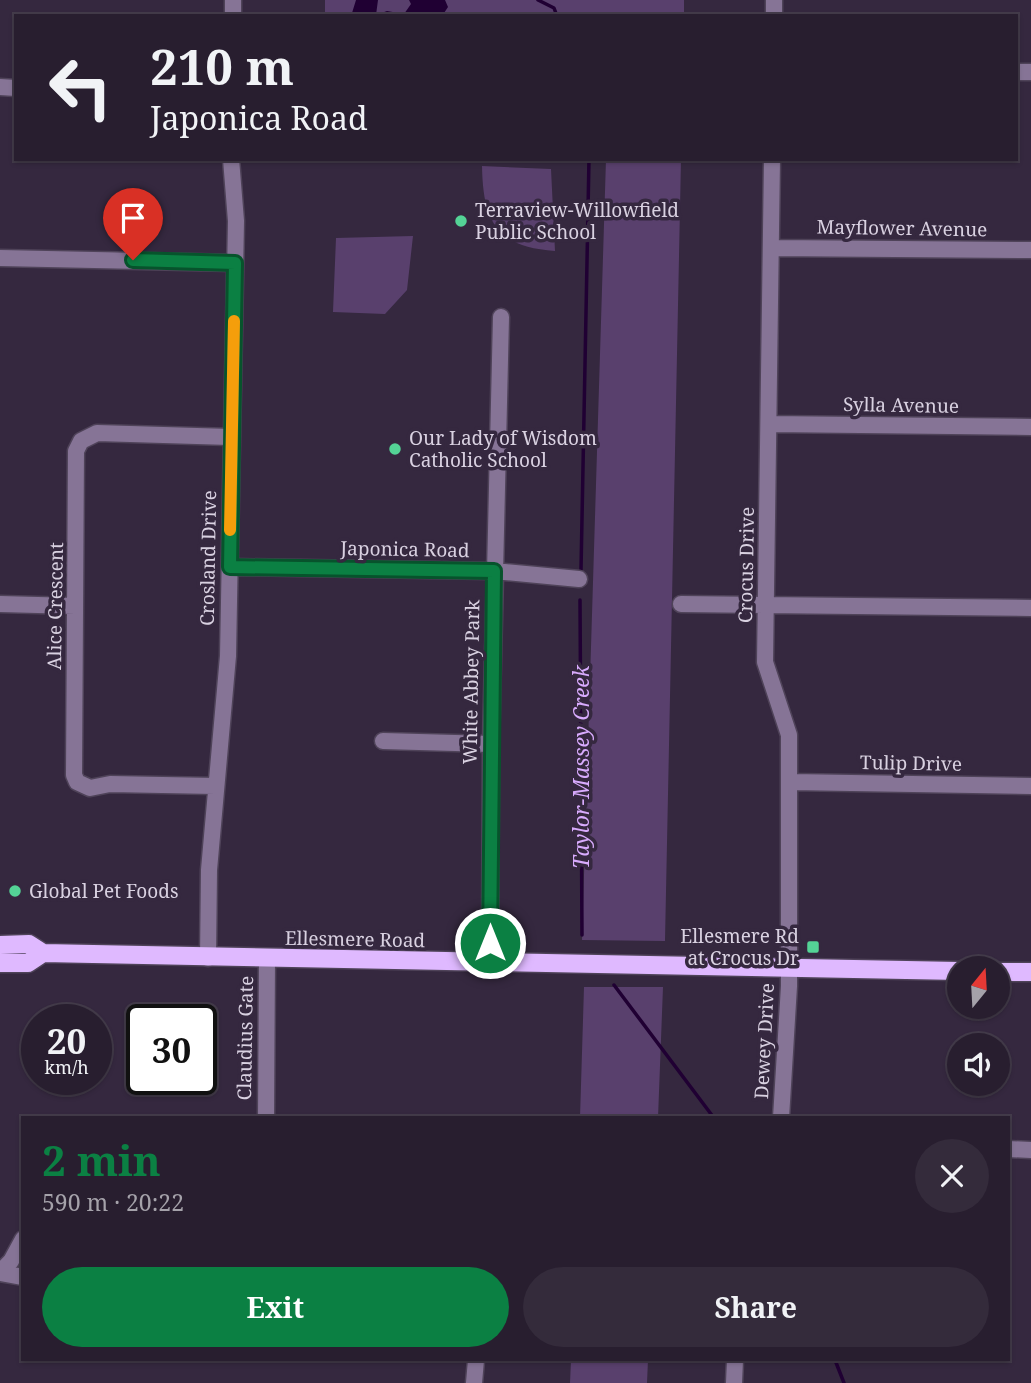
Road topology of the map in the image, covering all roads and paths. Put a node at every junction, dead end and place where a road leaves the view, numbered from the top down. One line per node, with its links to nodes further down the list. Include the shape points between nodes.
1 (231, 161): 6 (street, Crosland Drive)
2 (772, 161): 3 (street, Crocus Drive)
3 (772, 248): 4 (street, Mayflower Avenue); 8 (street, Crocus Drive)
4 (1031, 250)
5 (0, 258): 6 (street)
6 (235, 263): 10 (street, Crosland Drive)
7 (501, 317): 12 (street, White Abbey Park)
8 (770, 424): 9 (street, Sylla Avenue); 16 (street, Crocus Drive)
9 (1031, 427)
10 (230, 437): 11 (street, Crosland Drive); 17 (street, Alice Crescent, via 97,433 81,441 76,451)
11 (230, 567): 12 (street, Japonica Road); 22 (street, Crosland Drive, via 226,687)
12 (494, 571): 13 (street, Japonica Road); 20 (street, White Abbey Park)
13 (579, 579)
14 (0, 604): 17 (street)
15 (681, 604): 16 (street)
16 (766, 605): 18 (street); 21 (street, Crocus Drive, via 765,662 788,727)
17 (75, 607): 22 (street, Alice Crescent, via 73,767 77,782 90,788 110,784)
18 (1031, 608)
19 (383, 741): 20 (street)
20 (491, 744): 29 (street, White Abbey Park)
21 (791, 782): 23 (street, Tulip Drive); 30 (street, Crocus Drive)
22 (215, 786): 26 (street, Crosland Drive)
23 (1031, 786)
24 (0, 945): 25 (main road, Ellesmere Road, via 29,944)
25 (43, 953): 26 (main road, Ellesmere Road); 28 (main road, Ellesmere Road, via 28,963)
26 (208, 958): 27 (main road, Ellesmere Road)
27 (267, 958): 29 (main road, Ellesmere Road); 34 (street, Claudius Gate)
28 (0, 963)
29 (489, 964): 30 (main road, Ellesmere Road)
30 (789, 967): 31 (main road, Ellesmere Road); 35 (street, Dewey Drive)
31 (947, 971)
32 (1010, 972): 33 (main road)
33 (1031, 972)
34 (266, 1116)
35 (781, 1116)
36 (1010, 1149): 37 (street)
37 (1031, 1150)
38 (21, 1243): 39 (street)
39 (0, 1273): 40 (street)
40 (21, 1277)
41 (475, 1361): 43 (street)
42 (735, 1361): 44 (street)
43 (474, 1383)
44 (734, 1383)

